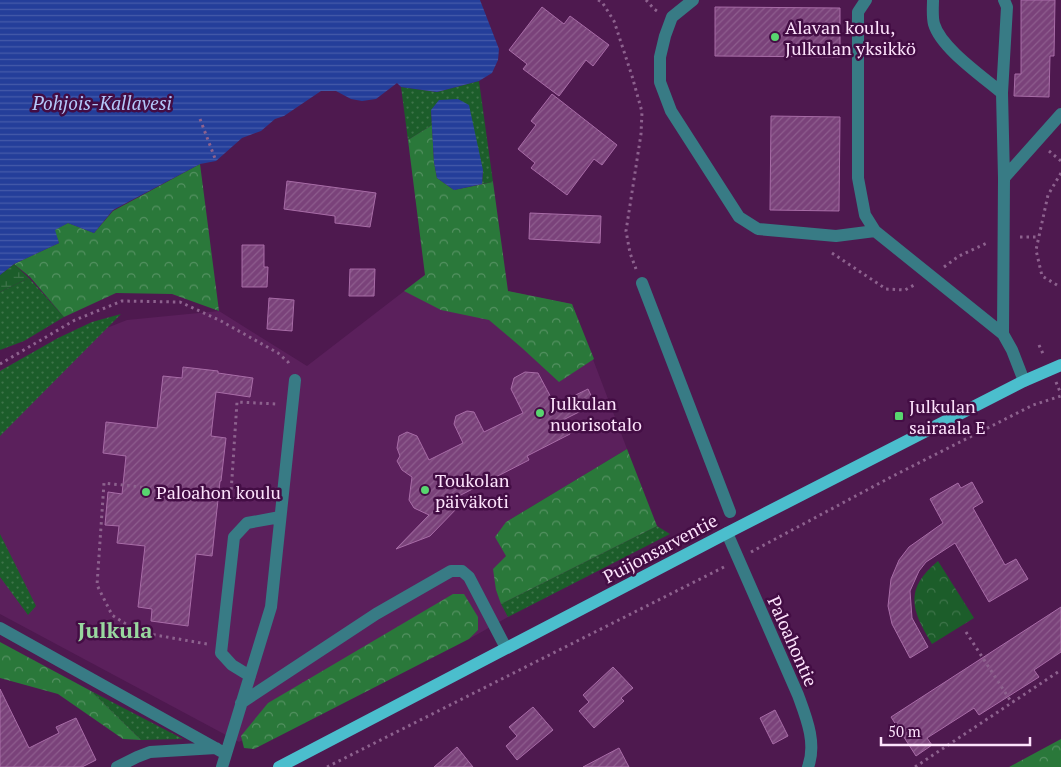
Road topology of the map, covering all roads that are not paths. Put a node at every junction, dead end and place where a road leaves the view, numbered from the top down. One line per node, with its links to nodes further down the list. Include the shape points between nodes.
1 (693, 0): 8 (street, via 672,17 664,36 660,82 671,112 739,216 758,229 836,236)
2 (866, 0): 8 (street, via 858,12 858,178 865,215)
3 (933, 0): 5 (street, via 933,23 940,38)
4 (1004, 0): 5 (street)
5 (1002, 93): 7 (street)
6 (1061, 114): 7 (street)
7 (1004, 178): 10 (street)
8 (875, 231): 10 (street)
9 (642, 283): 14 (street)
10 (1003, 334): 13 (street)
11 (1061, 365): 13 (main road, Puijonsarventie)
12 (295, 380): 15 (street)
13 (1024, 382): 16 (main road, Puijonsarventie)
14 (730, 512)
15 (280, 517): 19 (street, via 271,607); 19 (street, via 247,523 234,536 221,653 232,665)
16 (727, 533): 18 (main road, Puijonsarventie); 25 (street, Paloahontie, via 798,694 812,742)
17 (0, 628): 21 (street)
18 (506, 648): 20 (street, via 469,577 462,571 451,571 376,614); 24 (main road, Puijonsarventie)
19 (250, 676): 20 (street)
20 (242, 703): 21 (street)
21 (221, 751): 22 (street, via 150,752); 23 (street)
22 (117, 767)
23 (222, 767)
24 (279, 767)
25 (808, 767)

